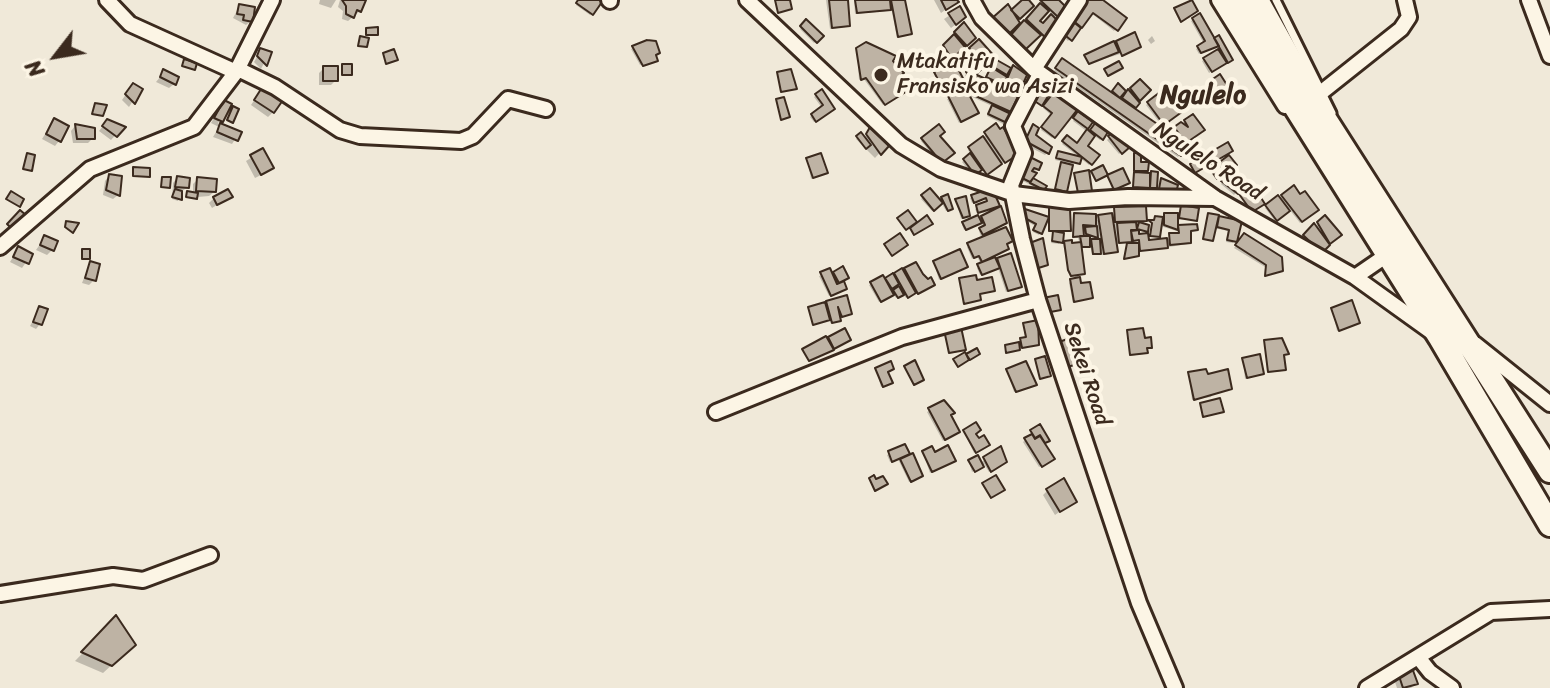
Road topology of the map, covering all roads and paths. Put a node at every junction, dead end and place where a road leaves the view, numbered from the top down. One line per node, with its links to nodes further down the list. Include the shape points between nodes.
1 (107, 0): 13 (street, via 130,24)
2 (272, 0): 13 (street)
3 (747, 0): 19 (street, via 901,145 941,169)
4 (972, 0): 14 (street, Ngulelo Road, via 982,18)
5 (1079, 0): 14 (street, Sekei Road)
6 (1219, 0): 17 (street, via 1273,90)
7 (1237, 0): 17 (highway)
8 (1257, 0): 18 (highway)
9 (1276, 0): 15 (lane)
10 (1405, 0): 15 (street, via 1409,17 1401,29)
11 (1529, 0): 12 (street)
12 (1550, 56)
13 (237, 71): 16 (street, via 275,87 340,130 360,136 461,141 473,136 508,99); 21 (street, via 194,127 90,169)
14 (1037, 72): 19 (street, Sekei Road, via 1013,126 1024,153 1011,179); 20 (street, Ngulelo Road)
15 (1323, 91): 18 (lane)
16 (546, 109)
17 (1331, 168): 22 (highway)
18 (1359, 172): 25 (highway)
19 (1014, 194): 20 (street, via 1069,201); 24 (street, Sekei Road)
20 (1215, 198): 23 (street, Ngulelo Road)
21 (0, 247)
22 (1387, 255): 23 (street); 26 (highway)
23 (1355, 277): 26 (street, Ngulelo Road)
24 (1038, 300): 28 (street, via 902,337); 35 (street, Sekei Road, via 1139,603)
25 (1464, 335): 27 (street); 29 (highway)
26 (1440, 338): 30 (highway)
27 (1550, 404)
28 (716, 412)
29 (1550, 471)
30 (1550, 525)
31 (210, 555): 32 (street, via 143,580 113,576)
32 (0, 594)
33 (1550, 609): 34 (street, via 1491,612)
34 (1418, 657): 36 (street); 37 (street)
35 (1175, 688)
36 (1367, 688)
37 (1452, 688)

